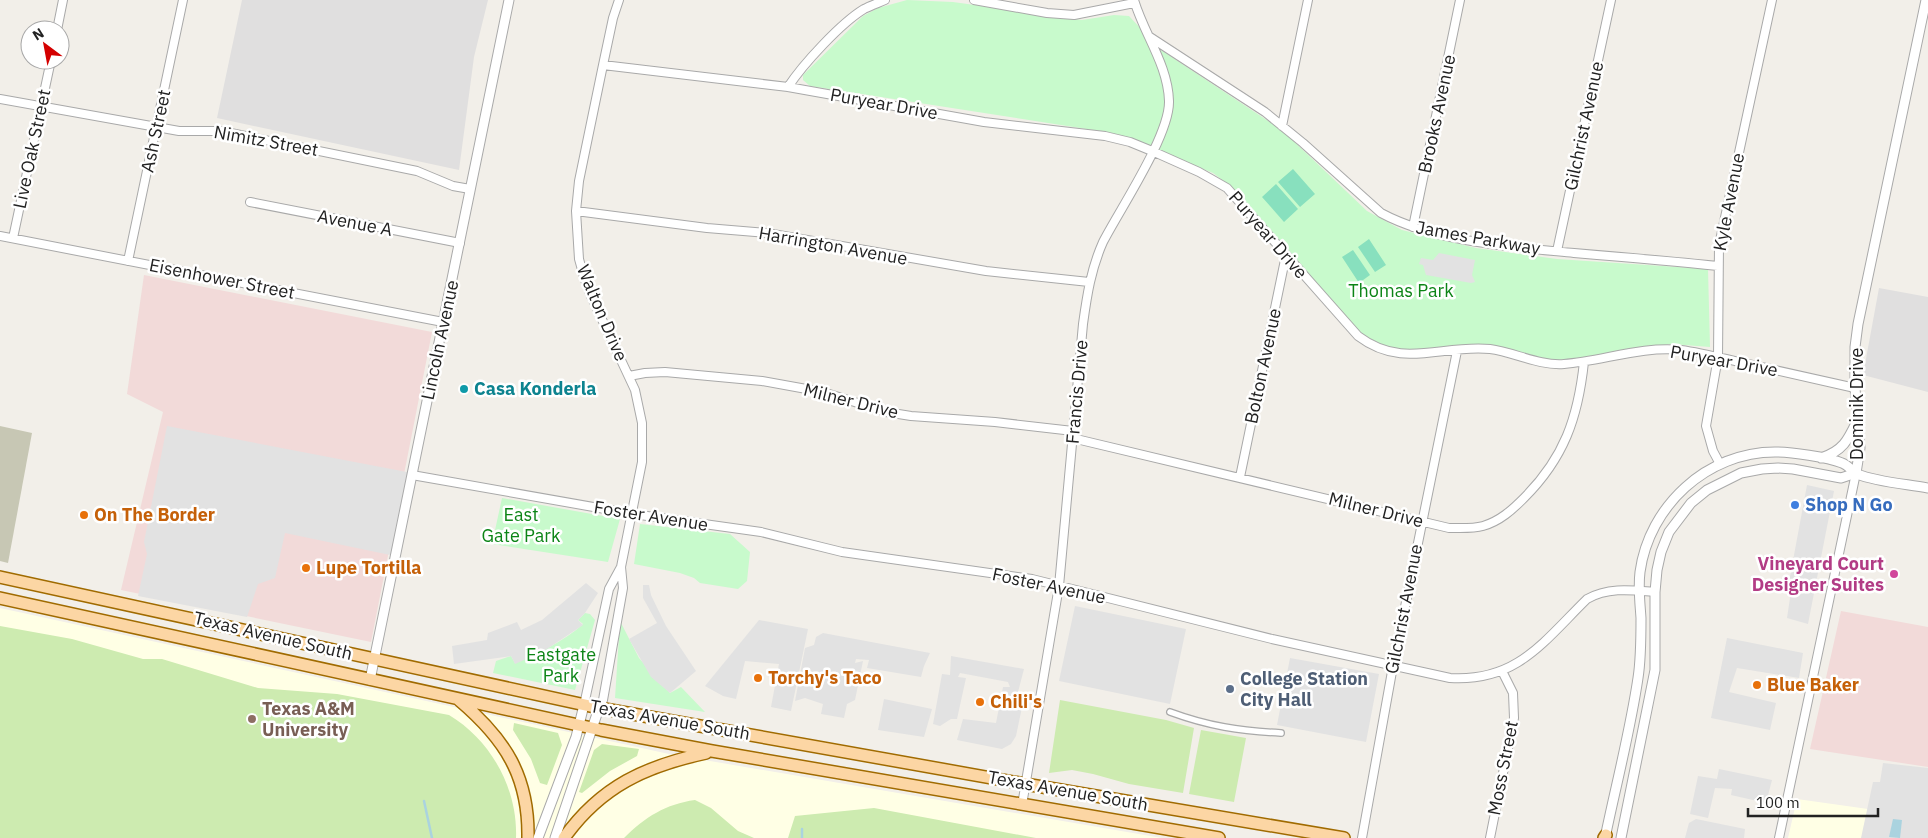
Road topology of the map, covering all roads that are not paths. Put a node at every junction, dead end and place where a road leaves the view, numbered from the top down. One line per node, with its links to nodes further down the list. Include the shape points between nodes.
1 (64, 0): 13 (street)
2 (183, 0): 21 (street, Ash Street)
3 (509, 0): 23 (street, Lincoln Avenue)
4 (619, 0): 15 (street, Walton Drive)
5 (885, 0): 17 (street, via 845,24)
6 (974, 0): 12 (street, via 1074,15)
7 (1308, 0): 20 (street)
8 (1460, 0): 26 (street, Brooks Avenue)
9 (1611, 0): 30 (street, Gilchrist Avenue)
10 (1772, 0): 33 (street, Kyle Avenue, via 1719,244)
11 (1926, 0): 40 (street, Dominik Drive, via 1858,324)
12 (1134, 1): 14 (street, Francis Drive)
13 (59, 20)
14 (1150, 37): 20 (street, James Parkway); 22 (street, Francis Drive, via 1164,74 1169,102 1164,126)
15 (603, 66): 17 (street, Puryear Drive); 25 (street, Walton Drive, via 579,181)
16 (49, 70): 19 (street, Live Oak Street)
17 (788, 86): 22 (street, Puryear Drive, via 984,122 1105,136)
18 (0, 99): 19 (street, Nimitz Street)
19 (42, 107): 21 (street, Nimitz Street); 28 (street, Live Oak Street)
20 (1282, 126): 26 (street, James Parkway, via 1381,213)
21 (157, 128): 23 (street, Nimitz Street, via 221,131 322,150 417,171 453,186); 32 (street, Ash Street)
22 (1152, 152): 31 (street, Puryear Drive, via 1200,172 1227,188); 34 (street, Francis Drive, via 1103,243)
23 (470, 189): 29 (street, Lincoln Avenue)
24 (250, 202): 29 (street, Avenue A)
25 (576, 212): 34 (street, Harrington Avenue, via 767,233 986,272); 39 (street, Walton Drive, via 579,259 584,277)
26 (1413, 227): 30 (street, James Parkway, via 1476,241)
27 (0, 236): 28 (street, Eisenhower Street)
28 (13, 238): 32 (street, Eisenhower Street)
29 (460, 243): 35 (street, Lincoln Avenue)
30 (1557, 251): 33 (street, James Parkway)
31 (1286, 255): 36 (street, Puryear Drive, via 1339,316 1372,346 1392,353); 47 (street, Bolton Avenue)
32 (128, 261): 35 (street, Eisenhower Street)
33 (1718, 266): 37 (street, Kyle Avenue)
34 (1089, 282): 42 (street, Francis Drive)
35 (444, 322): 46 (street, Lincoln Avenue)
36 (1457, 351): 38 (street, Puryear Drive, via 1472,348 1561,364); 50 (street, Gilchrist Avenue)
37 (1718, 357): 38 (street, Puryear Drive, via 1660,350 1634,351); 40 (street, Puryear Drive); 44 (street, Kyle Avenue, via 1706,426)
38 (1584, 362): 50 (street, Milner Drive, via 1578,403 1563,446 1553,463 1518,504 1502,518 1484,526 1449,528)
39 (629, 376): 42 (street, Milner Drive, via 665,372 762,381 823,392 886,412 995,422); 49 (street, Walton Drive, via 638,404 642,441 642,462)
40 (1855, 388): 41 (street, Dominik Drive)
41 (1857, 420): 43 (street, via 1840,450); 45 (street, Dominik Drive, via 1860,448)
42 (1073, 434): 47 (street, Milner Drive); 53 (street, Francis Drive)
43 (1821, 458): 44 (street, via 1766,452); 45 (street, via 1843,463)
44 (1720, 464): 54 (street, via 1691,482 1659,518 1644,556)
45 (1856, 473): 48 (street); 55 (street, via 1840,478 1793,469 1762,469 1741,473 1714,486 1691,503 1669,532 1661,552); 85 (street, Dominik Drive)
46 (412, 475): 49 (street, Foster Avenue); 59 (street, Lincoln Avenue)
47 (1240, 477): 50 (street, Milner Drive)
48 (1928, 488)
49 (633, 514): 51 (street, Walton Drive); 53 (street, Foster Avenue, via 761,532 842,552 1000,574)
50 (1422, 522): 60 (street, Gilchrist Avenue)
51 (621, 567): 64 (street, Walton Drive, via 609,588); 65 (street, Walton Drive, via 623,588)
52 (0, 577): 57 (main road, Texas Avenue South)
53 (1059, 586): 60 (street, Foster Avenue); 73 (street, Francis Drive)
54 (1639, 591): 55 (street, Foster Avenue); 61 (street, Foster Avenue, via 1608,590 1586,599 1534,650); 75 (street, via 1638,678)
55 (1655, 592): 84 (street, via 1655,670)
56 (0, 598): 58 (main road, Texas Avenue South)
57 (130, 604): 58 (main road); 59 (main road, Texas Avenue South)
58 (125, 626): 62 (main road, Texas Avenue South)
59 (374, 659): 62 (street, Lincoln Avenue); 64 (main road, Texas Avenue South)
60 (1392, 666): 61 (street, Foster Avenue, via 1468,679); 82 (street, Gilchrist Avenue)
61 (1502, 671): 83 (street, Moss Street, via 1513,693 1514,718)
62 (370, 680): 63 (main road, Texas Avenue South)
63 (458, 699): 67 (main road, Texas Avenue South); 76 (main road, via 488,726 510,758 528,815)
64 (584, 705): 65 (main road, Texas Avenue South); 67 (street)
65 (599, 708): 68 (street); 71 (main road, Texas Avenue South)
66 (1170, 712): 69 (street, via 1199,723)
67 (579, 726): 68 (main road, Texas Avenue South); 77 (street)
68 (592, 728): 70 (main road, Texas Avenue South); 78 (street)
69 (1281, 733)
70 (712, 751): 72 (main road, Texas Avenue South); 79 (main road, via 662,764 633,777 598,801)
71 (841, 751): 72 (main road); 73 (main road, Texas Avenue South)
72 (836, 773): 74 (main road, Texas Avenue South)
73 (1025, 784): 74 (street, Francis Drive); 81 (main road, Texas Avenue South)
74 (1022, 805): 80 (main road, Texas Avenue South)
75 (1605, 837)
76 (528, 838)
77 (538, 838)
78 (554, 838)
79 (564, 838)
80 (1218, 838)
81 (1344, 838)
82 (1362, 838)
83 (1490, 838)
84 (1621, 838)
85 (1780, 838)

